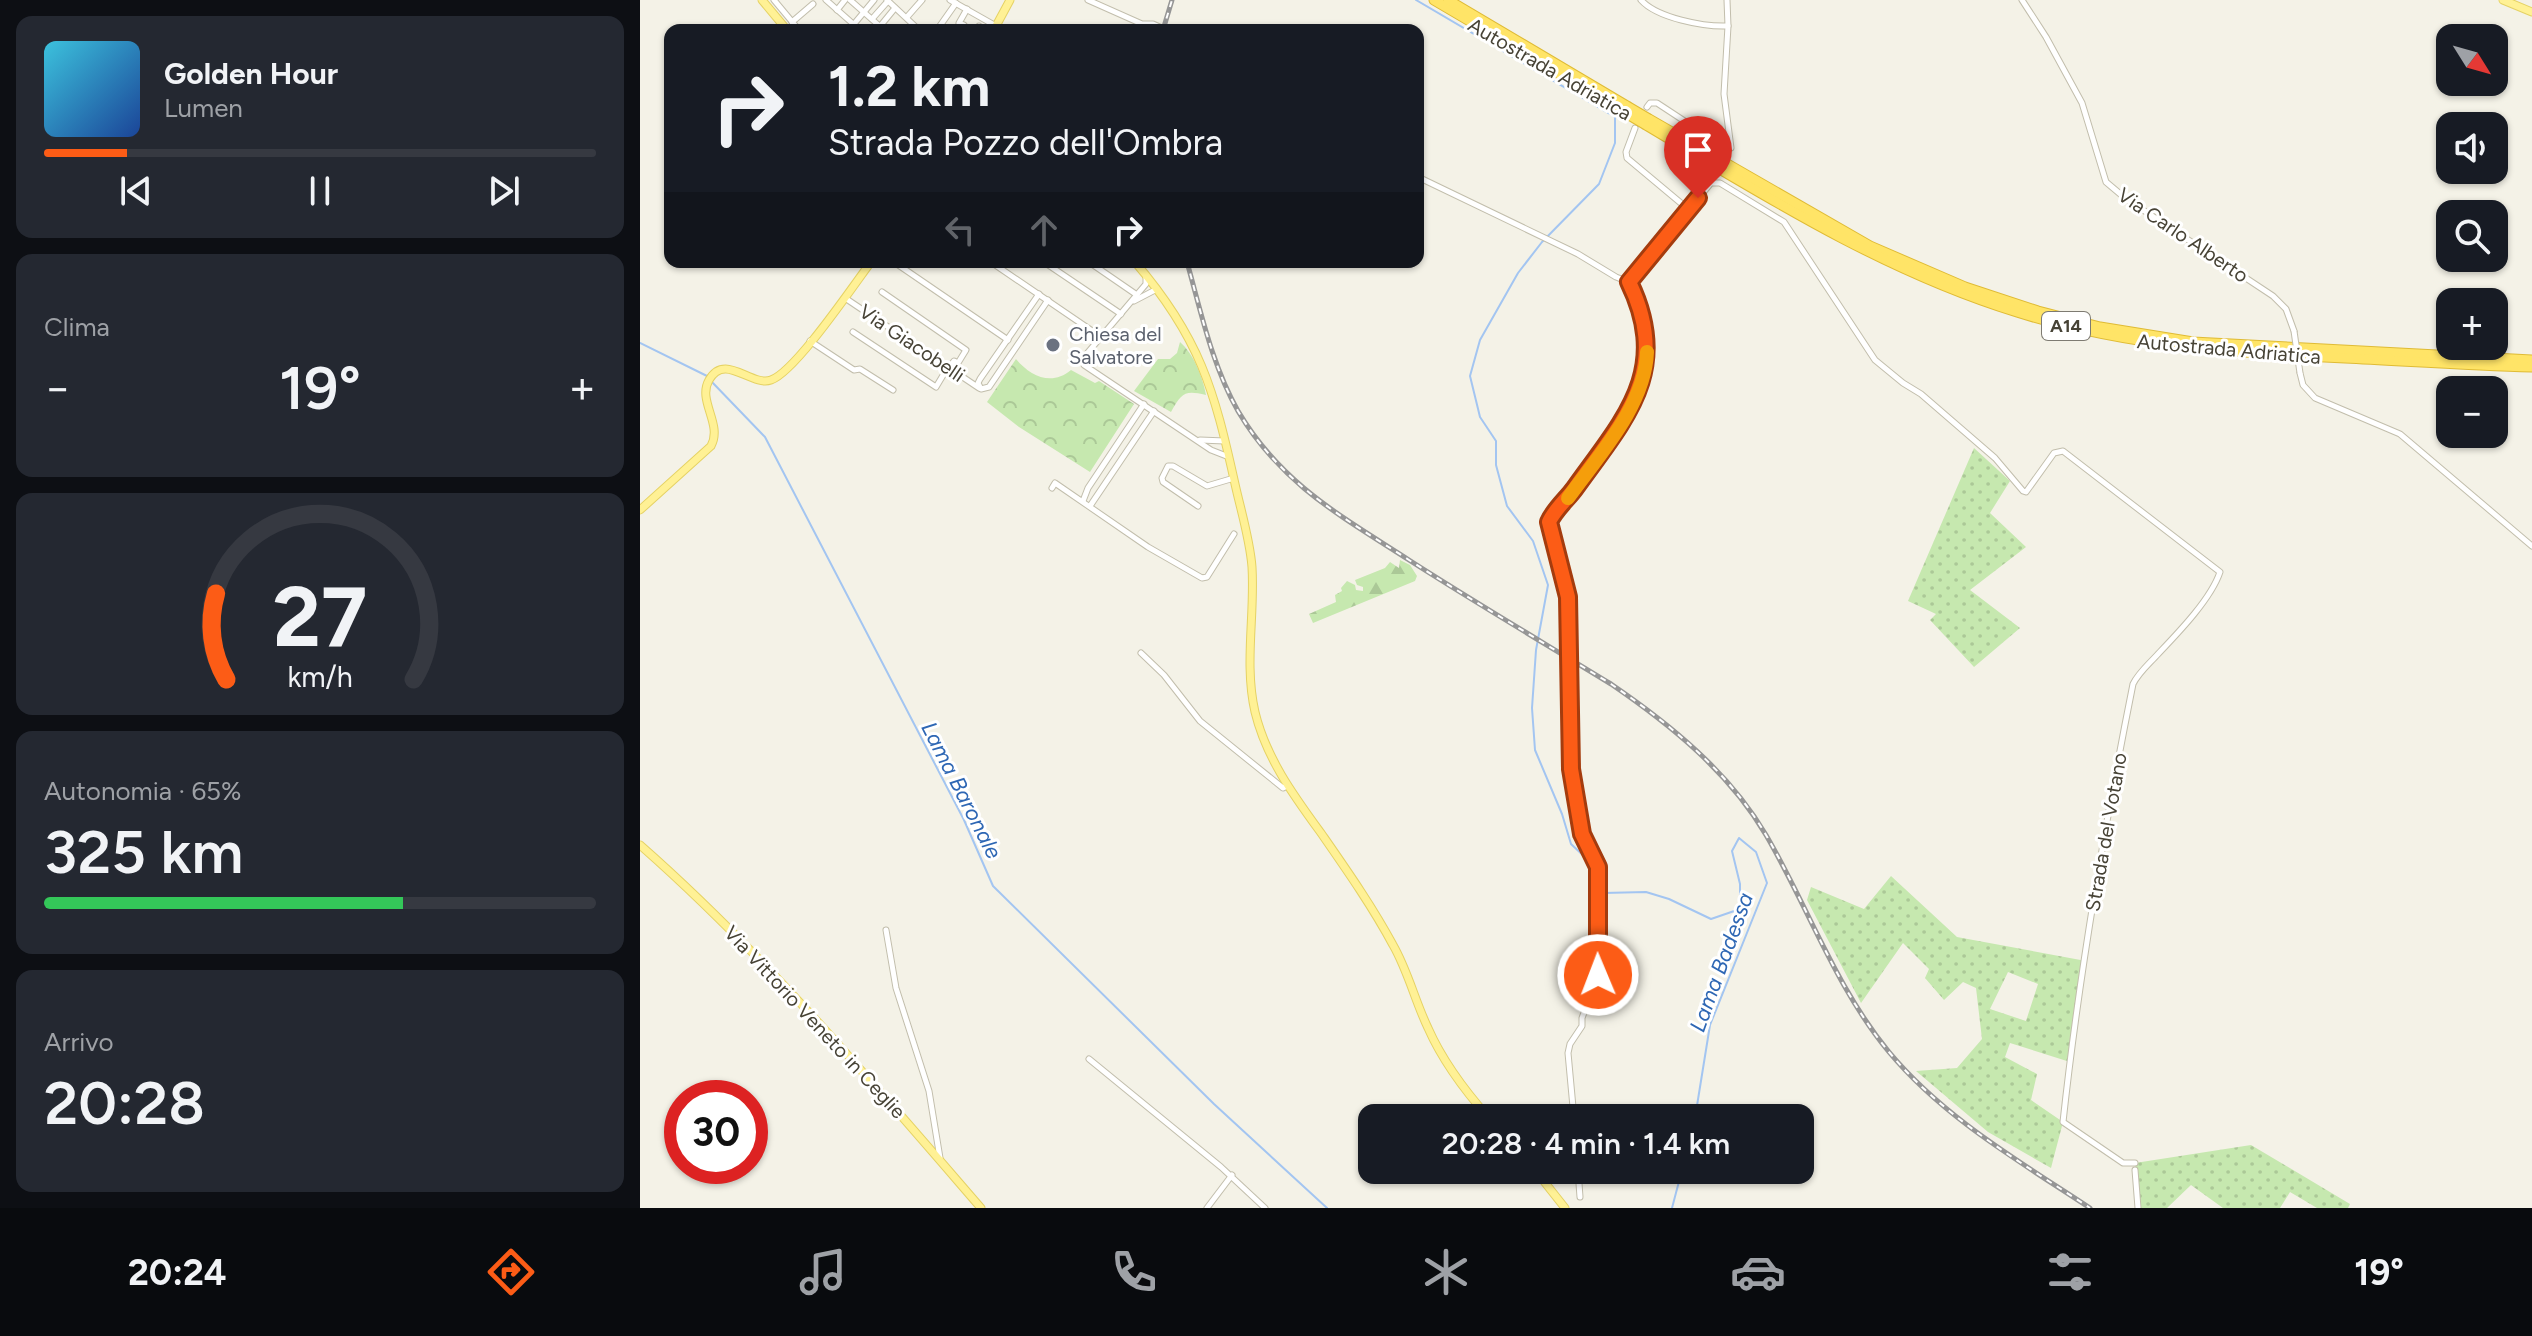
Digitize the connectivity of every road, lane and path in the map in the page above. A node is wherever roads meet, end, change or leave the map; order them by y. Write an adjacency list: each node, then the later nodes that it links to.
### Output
1 (847, 0): 20 (street); 21 (street)
2 (874, 0): 21 (street)
3 (887, 0): 18 (street); 24 (street)
4 (900, 0): 18 (street)
5 (922, 0): 23 (street)
6 (1010, 0): 34 (main road)
7 (1088, 0): 35 (street)
8 (1434, 0): 38 (highway, Autostrada Adriatica / A14)
9 (1448, 0): 38 (highway, Autostrada Adriatica / A14)
10 (1641, 0): 36 (street)
11 (1727, 0): 36 (street)
12 (2022, 0): 84 (street, Via Carlo Alberto, bridge)
13 (2503, 0): 22 (main road)
14 (769, 1): 25 (street); 26 (main road)
15 (829, 1): 20 (street)
16 (956, 2): 19 (street); 31 (street)
17 (813, 4): 25 (street)
18 (895, 7): 23 (street); 29 (street)
19 (967, 9): 32 (street); 33 (street)
20 (837, 10): 27 (street)
21 (864, 12): 24 (street); 27 (street)
22 (2532, 12)
23 (907, 17): 30 (street)
24 (872, 19): 28 (street)
25 (792, 22)
26 (783, 24)
27 (854, 24)
28 (876, 24)
29 (883, 24)
30 (913, 24)
31 (941, 24)
32 (962, 24)
33 (993, 24)
34 (1001, 24)
35 (1137, 24)
36 (1728, 26): 37 (street)
37 (1647, 107)
38 (1625, 109): 39 (highway, Autostrada Adriatica / A14, bridge)
39 (1648, 122): 64 (highway, Autostrada Adriatica / A14); 65 (highway, Autostrada Adriatica / A14)
40 (1635, 128): 42 (street)
41 (1424, 180): 50 (street)
42 (1688, 209): 50 (street); 101 (street, Strada del Votano)
43 (866, 268): 56 (main road)
44 (903, 268): 62 (street)
45 (1000, 268): 54 (street)
46 (1053, 268): 59 (street)
47 (1098, 268): 55 (street)
48 (1140, 268): 49 (main road)
49 (1146, 275): 51 (street); 52 (main road)
50 (1629, 282): 91 (street)
51 (1144, 286): 52 (street); 55 (street)
52 (1154, 291): 58 (street); 71 (main road)
53 (882, 292): 66 (street)
54 (1039, 294): 57 (street); 62 (street)
55 (1137, 295): 58 (street)
56 (844, 297): 63 (main road); 66 (street, Via Giacobelli)
57 (1048, 300): 61 (street); 67 (street)
58 (1131, 304): 59 (street)
59 (1121, 314): 61 (street)
60 (853, 332): 66 (street)
61 (1101, 337): 69 (street)
62 (1008, 340): 67 (street)
63 (810, 341): 68 (street); 82 (main road)
64 (2532, 360)
65 (2532, 367)
66 (949, 368): 67 (street, Via Giacobelli)
67 (981, 389)
68 (893, 390)
69 (1144, 404): 70 (street); 79 (street)
70 (1155, 411): 72 (street); 80 (street)
71 (1223, 426): 73 (street); 74 (main road)
72 (1199, 440): 73 (street); 75 (street)
73 (1213, 442): 74 (street)
74 (1226, 442): 75 (street); 76 (main road)
75 (1211, 450): 76 (street)
76 (1230, 458): 77 (main road)
77 (1234, 478): 81 (street); 86 (main road)
78 (1052, 488): 79 (street)
79 (1083, 501): 80 (street)
80 (1090, 506): 83 (street)
81 (1198, 506)
82 (640, 510)
83 (1234, 534)
84 (2532, 546)
85 (1141, 653): 86 (street)
86 (1287, 786): 90 (main road)
87 (640, 845): 92 (main road, Via Vittorio Veneto in Ceglie)
88 (886, 930): 92 (street)
89 (1089, 1059): 93 (street)
90 (1476, 1104)
91 (1573, 1104)
92 (940, 1161): 97 (main road, Via Vittorio Veneto in Ceglie)
93 (1232, 1175): 98 (street); 99 (street)
94 (1546, 1184): 100 (main road)
95 (1579, 1184): 96 (street)
96 (1580, 1197)
97 (981, 1208)
98 (1207, 1208)
99 (1265, 1208)
100 (1565, 1208)
101 (2138, 1208)

